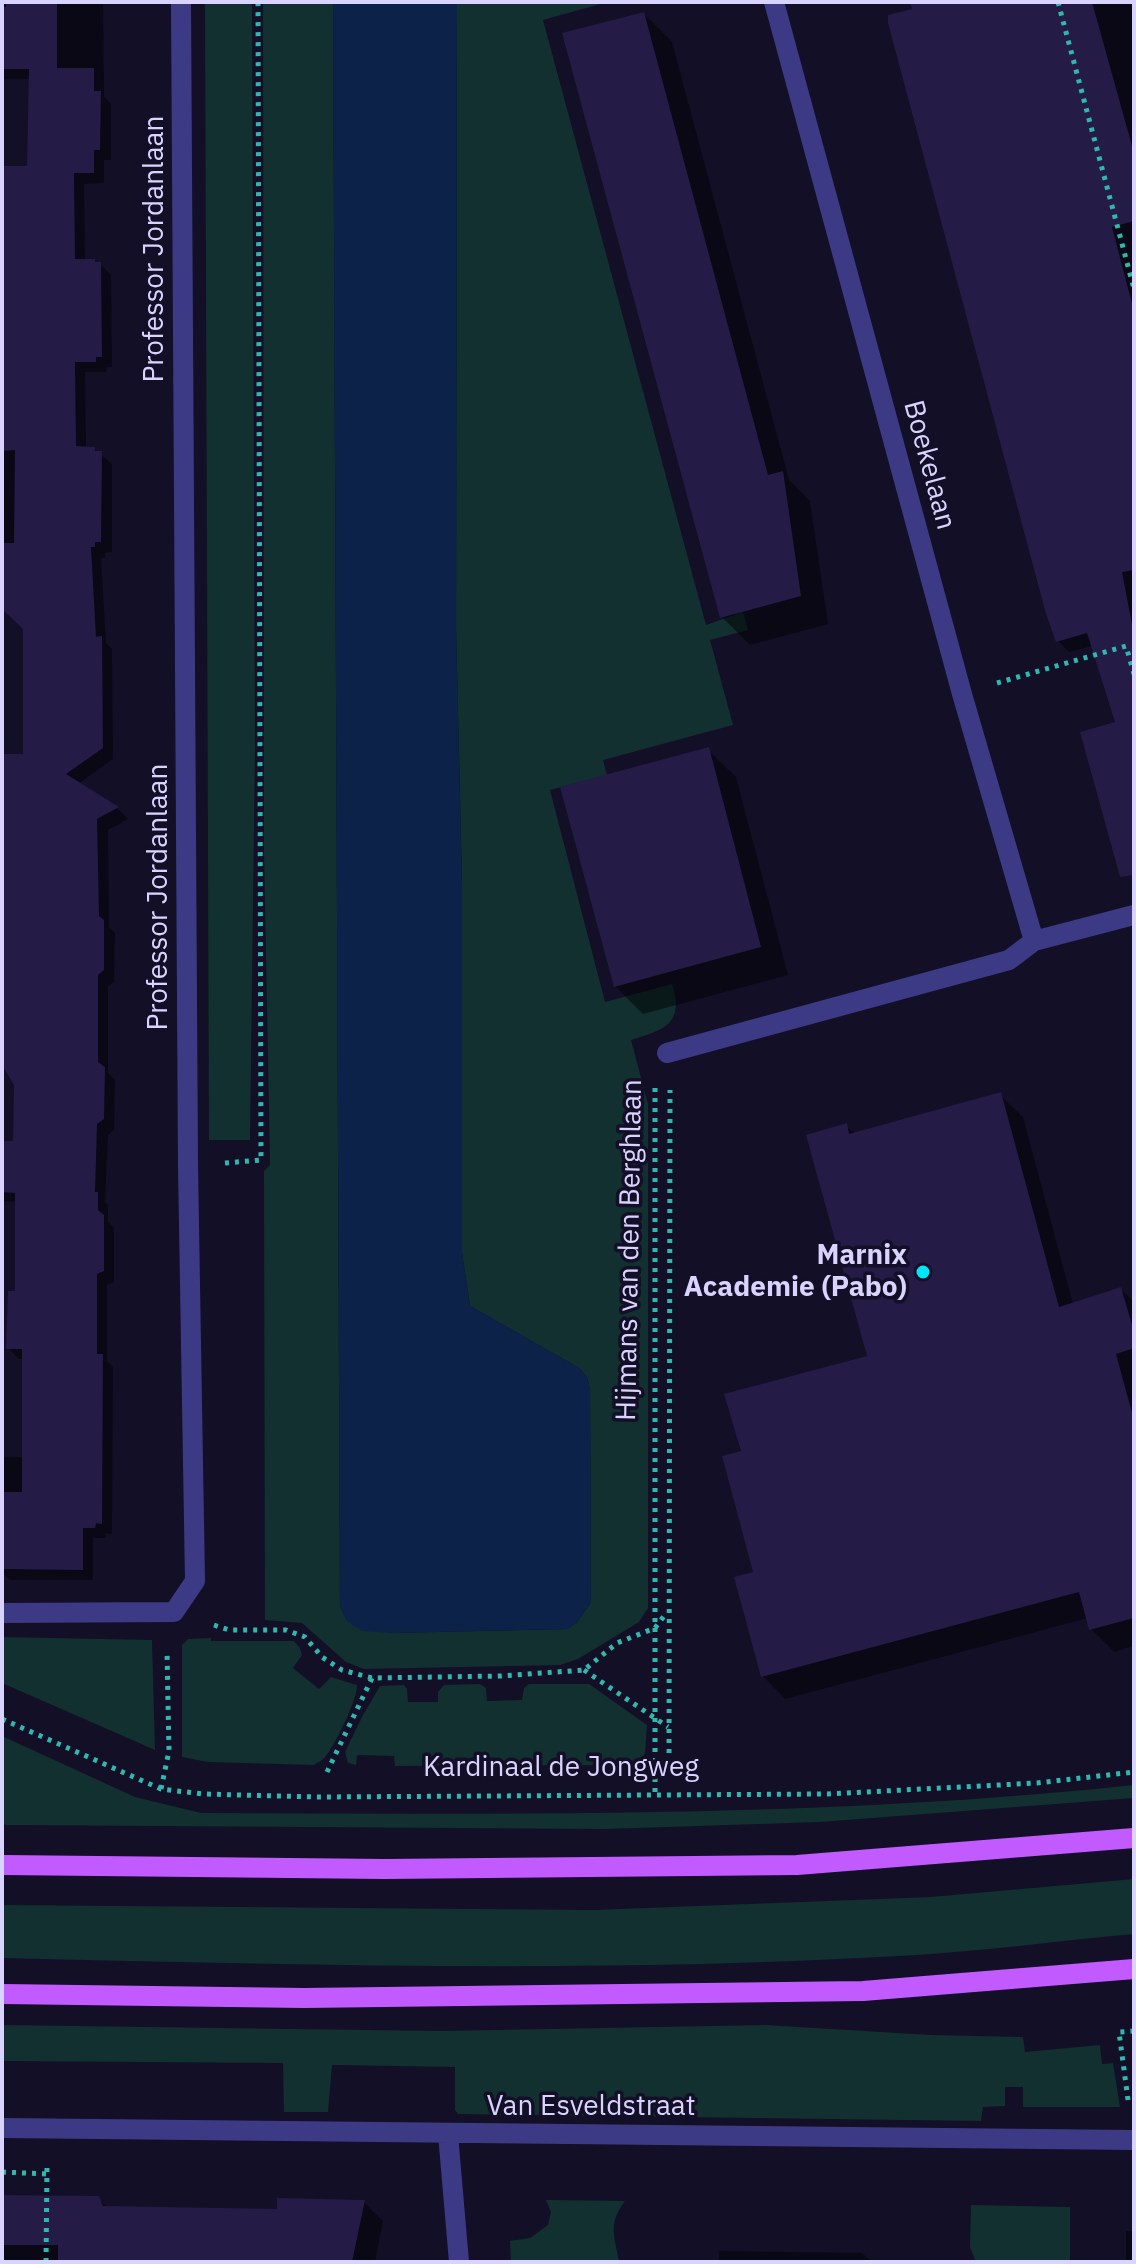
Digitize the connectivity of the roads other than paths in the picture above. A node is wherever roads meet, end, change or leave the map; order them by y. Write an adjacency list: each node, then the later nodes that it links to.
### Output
1 (181, 2): 6 (street, Professor Jordanlaan)
2 (774, 2): 4 (street, Boekelaan)
3 (1134, 915): 4 (street, Hijmans van den Berghlaan)
4 (1034, 941): 5 (street, Hijmans van den Berghlaan)
5 (667, 1053)
6 (2, 1613)
7 (1134, 1838): 8 (main road)
8 (2, 1865)
9 (1134, 1969): 10 (main road)
10 (2, 1994)
11 (2, 2128): 12 (street, Van Esveldstraat)
12 (448, 2134): 13 (street, Van Esveldstraat); 14 (street)
13 (1134, 2140)
14 (459, 2262)

